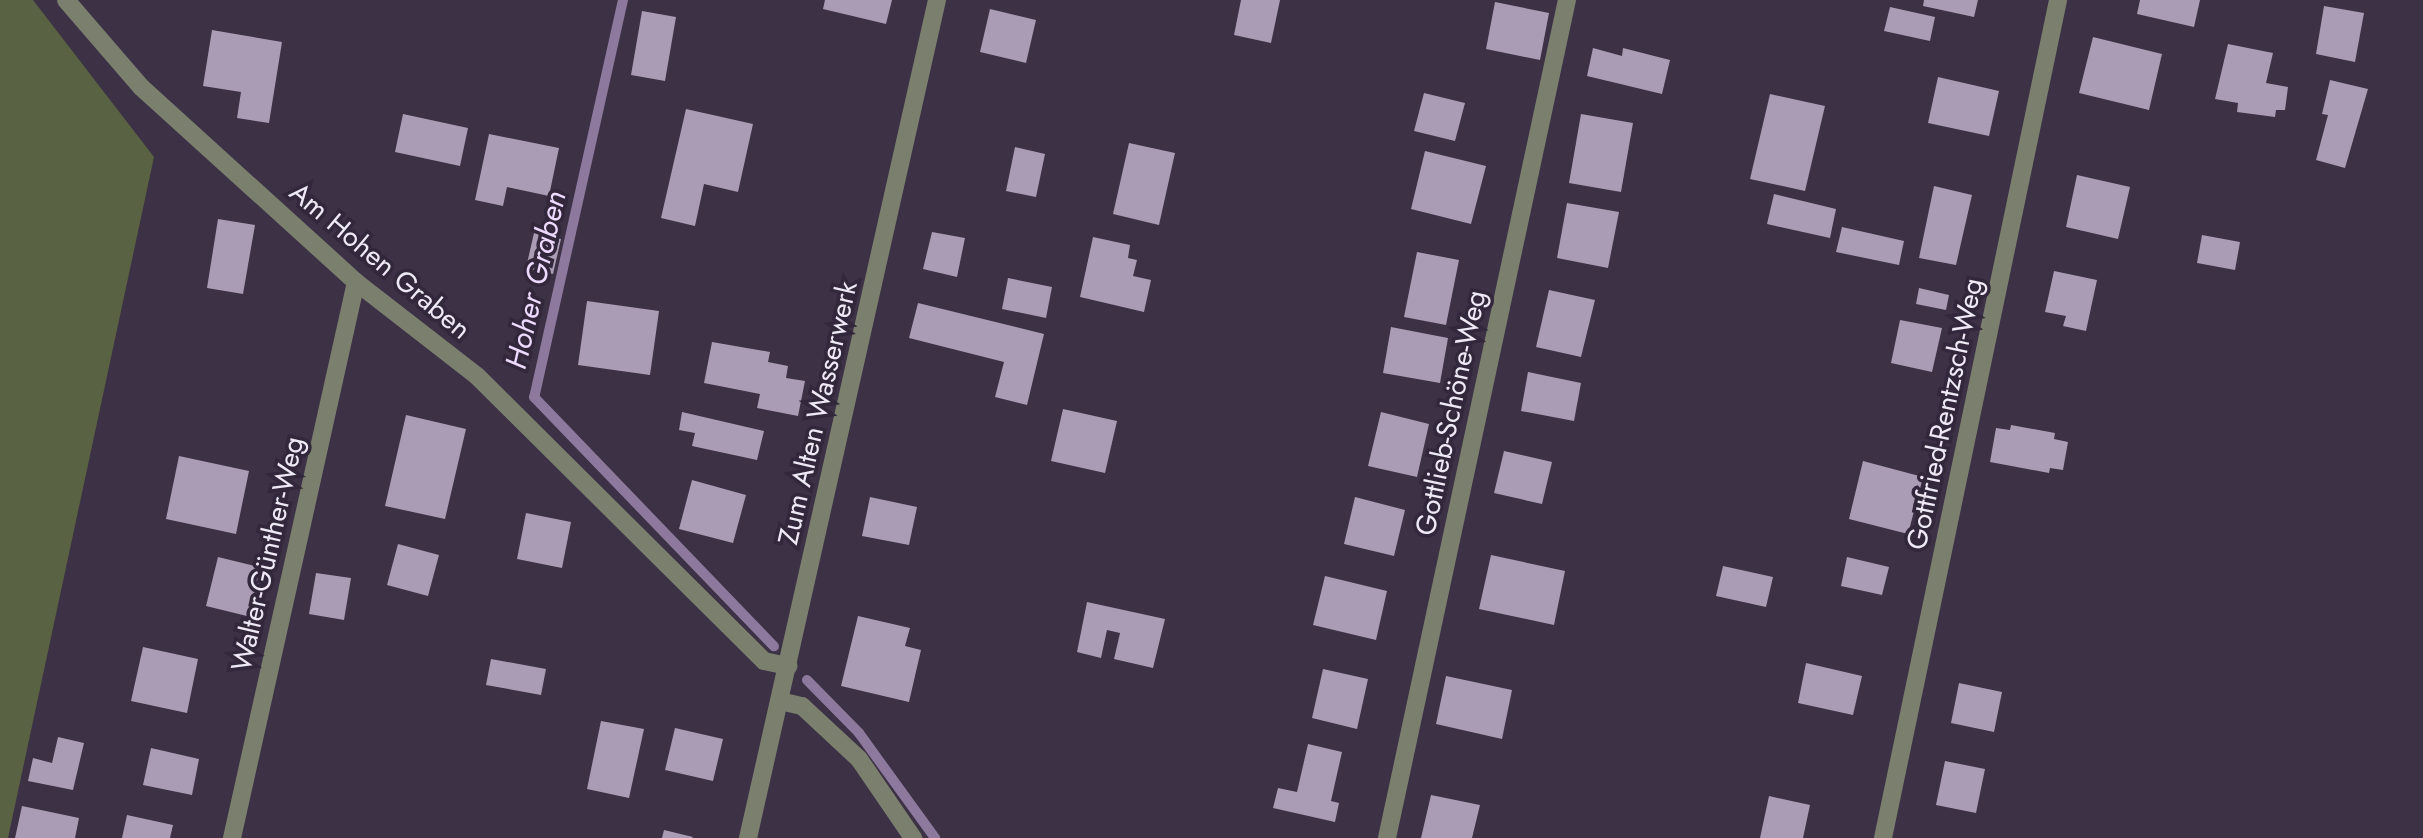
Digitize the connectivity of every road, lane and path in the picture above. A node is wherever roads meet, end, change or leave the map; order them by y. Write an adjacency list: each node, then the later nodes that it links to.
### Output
1 (66, 0): 5 (street, Am Hohen Graben)
2 (937, 0): 6 (street, Zum Alten Wasserwerk)
3 (1567, 0): 11 (street, Gottlieb-Schöne-Weg)
4 (2059, 0): 12 (street, Gottfried-Rentzsch-Weg)
5 (356, 282): 6 (street, Am Hohen Graben); 8 (street, Walter-Günther-Weg)
6 (788, 666): 7 (street, Zum Alten Wasserwerk)
7 (780, 701): 9 (street, Zum Alten Wasserwerk); 10 (street)
8 (232, 838)
9 (748, 838)
10 (913, 838)
11 (1387, 838)
12 (1883, 838)

